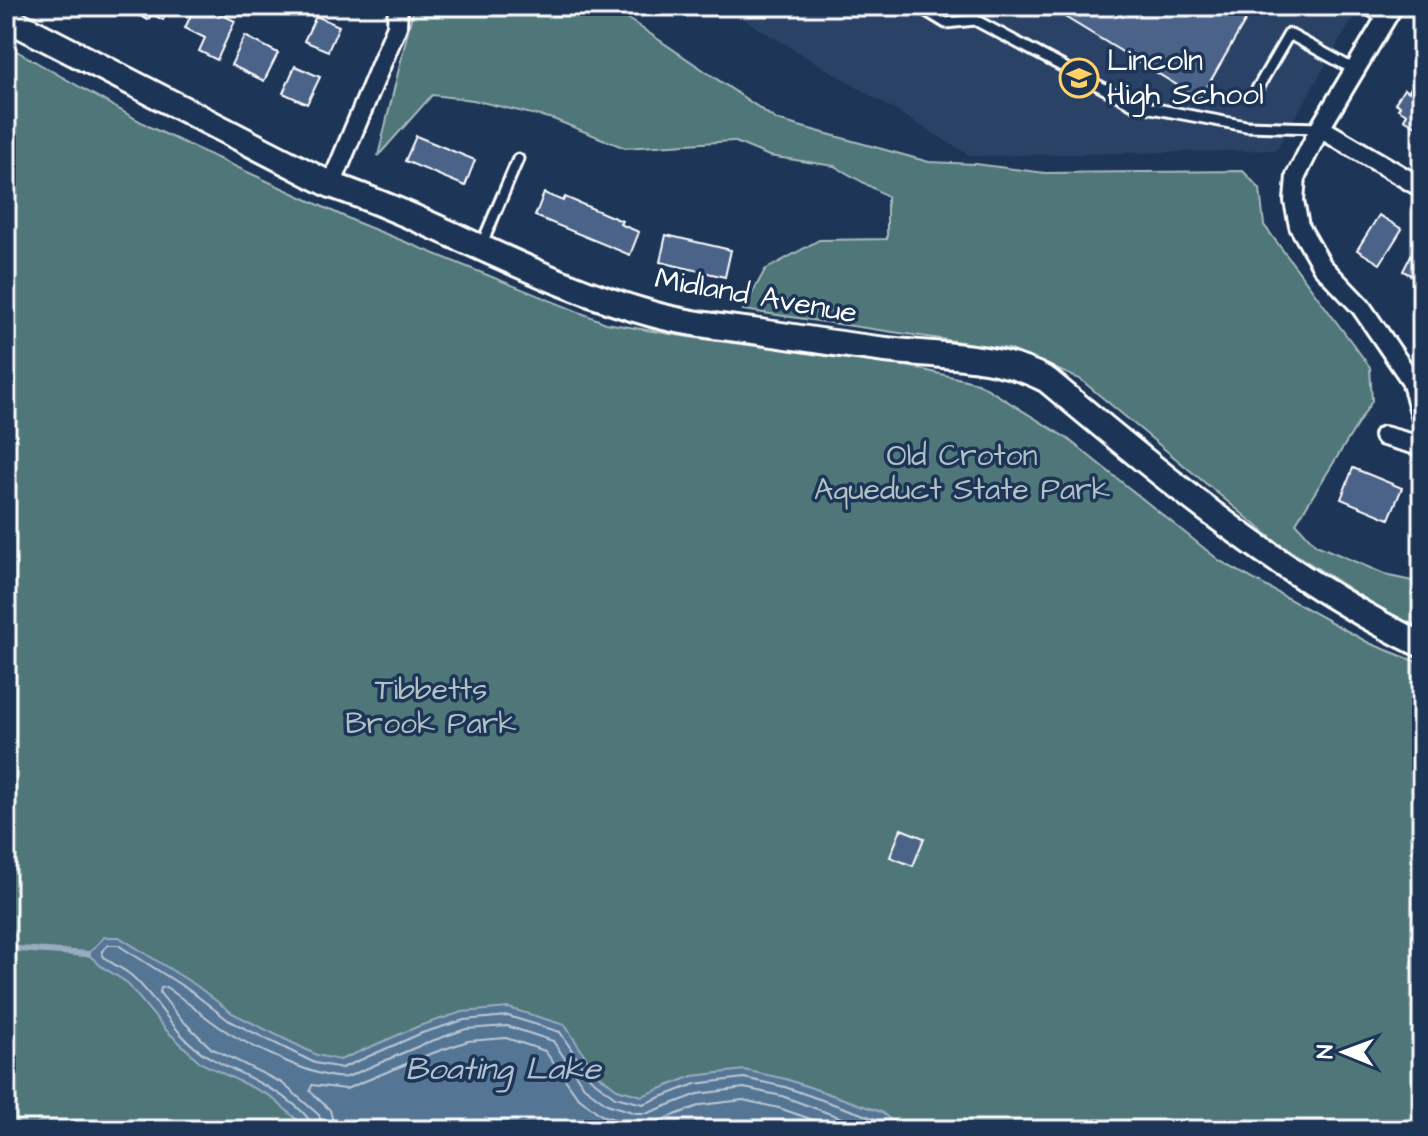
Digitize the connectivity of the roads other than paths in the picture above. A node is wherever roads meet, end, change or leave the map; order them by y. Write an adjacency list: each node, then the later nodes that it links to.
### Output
1 (398, 6): 10 (street)
2 (918, 6): 8 (lane)
3 (1362, 6): 4 (lane)
4 (1389, 13): 6 (street)
5 (6, 18): 10 (street, Midland Avenue)
6 (1355, 70): 7 (lane); 8 (street)
7 (1257, 89)
8 (1320, 128): 11 (street); 13 (street)
9 (518, 159): 12 (lane)
10 (331, 185): 12 (street, Midland Avenue)
11 (1422, 188)
12 (481, 246): 16 (street, Midland Avenue)
13 (1422, 420): 15 (street)
14 (1384, 436): 15 (street)
15 (1419, 447)
16 (1422, 645)

